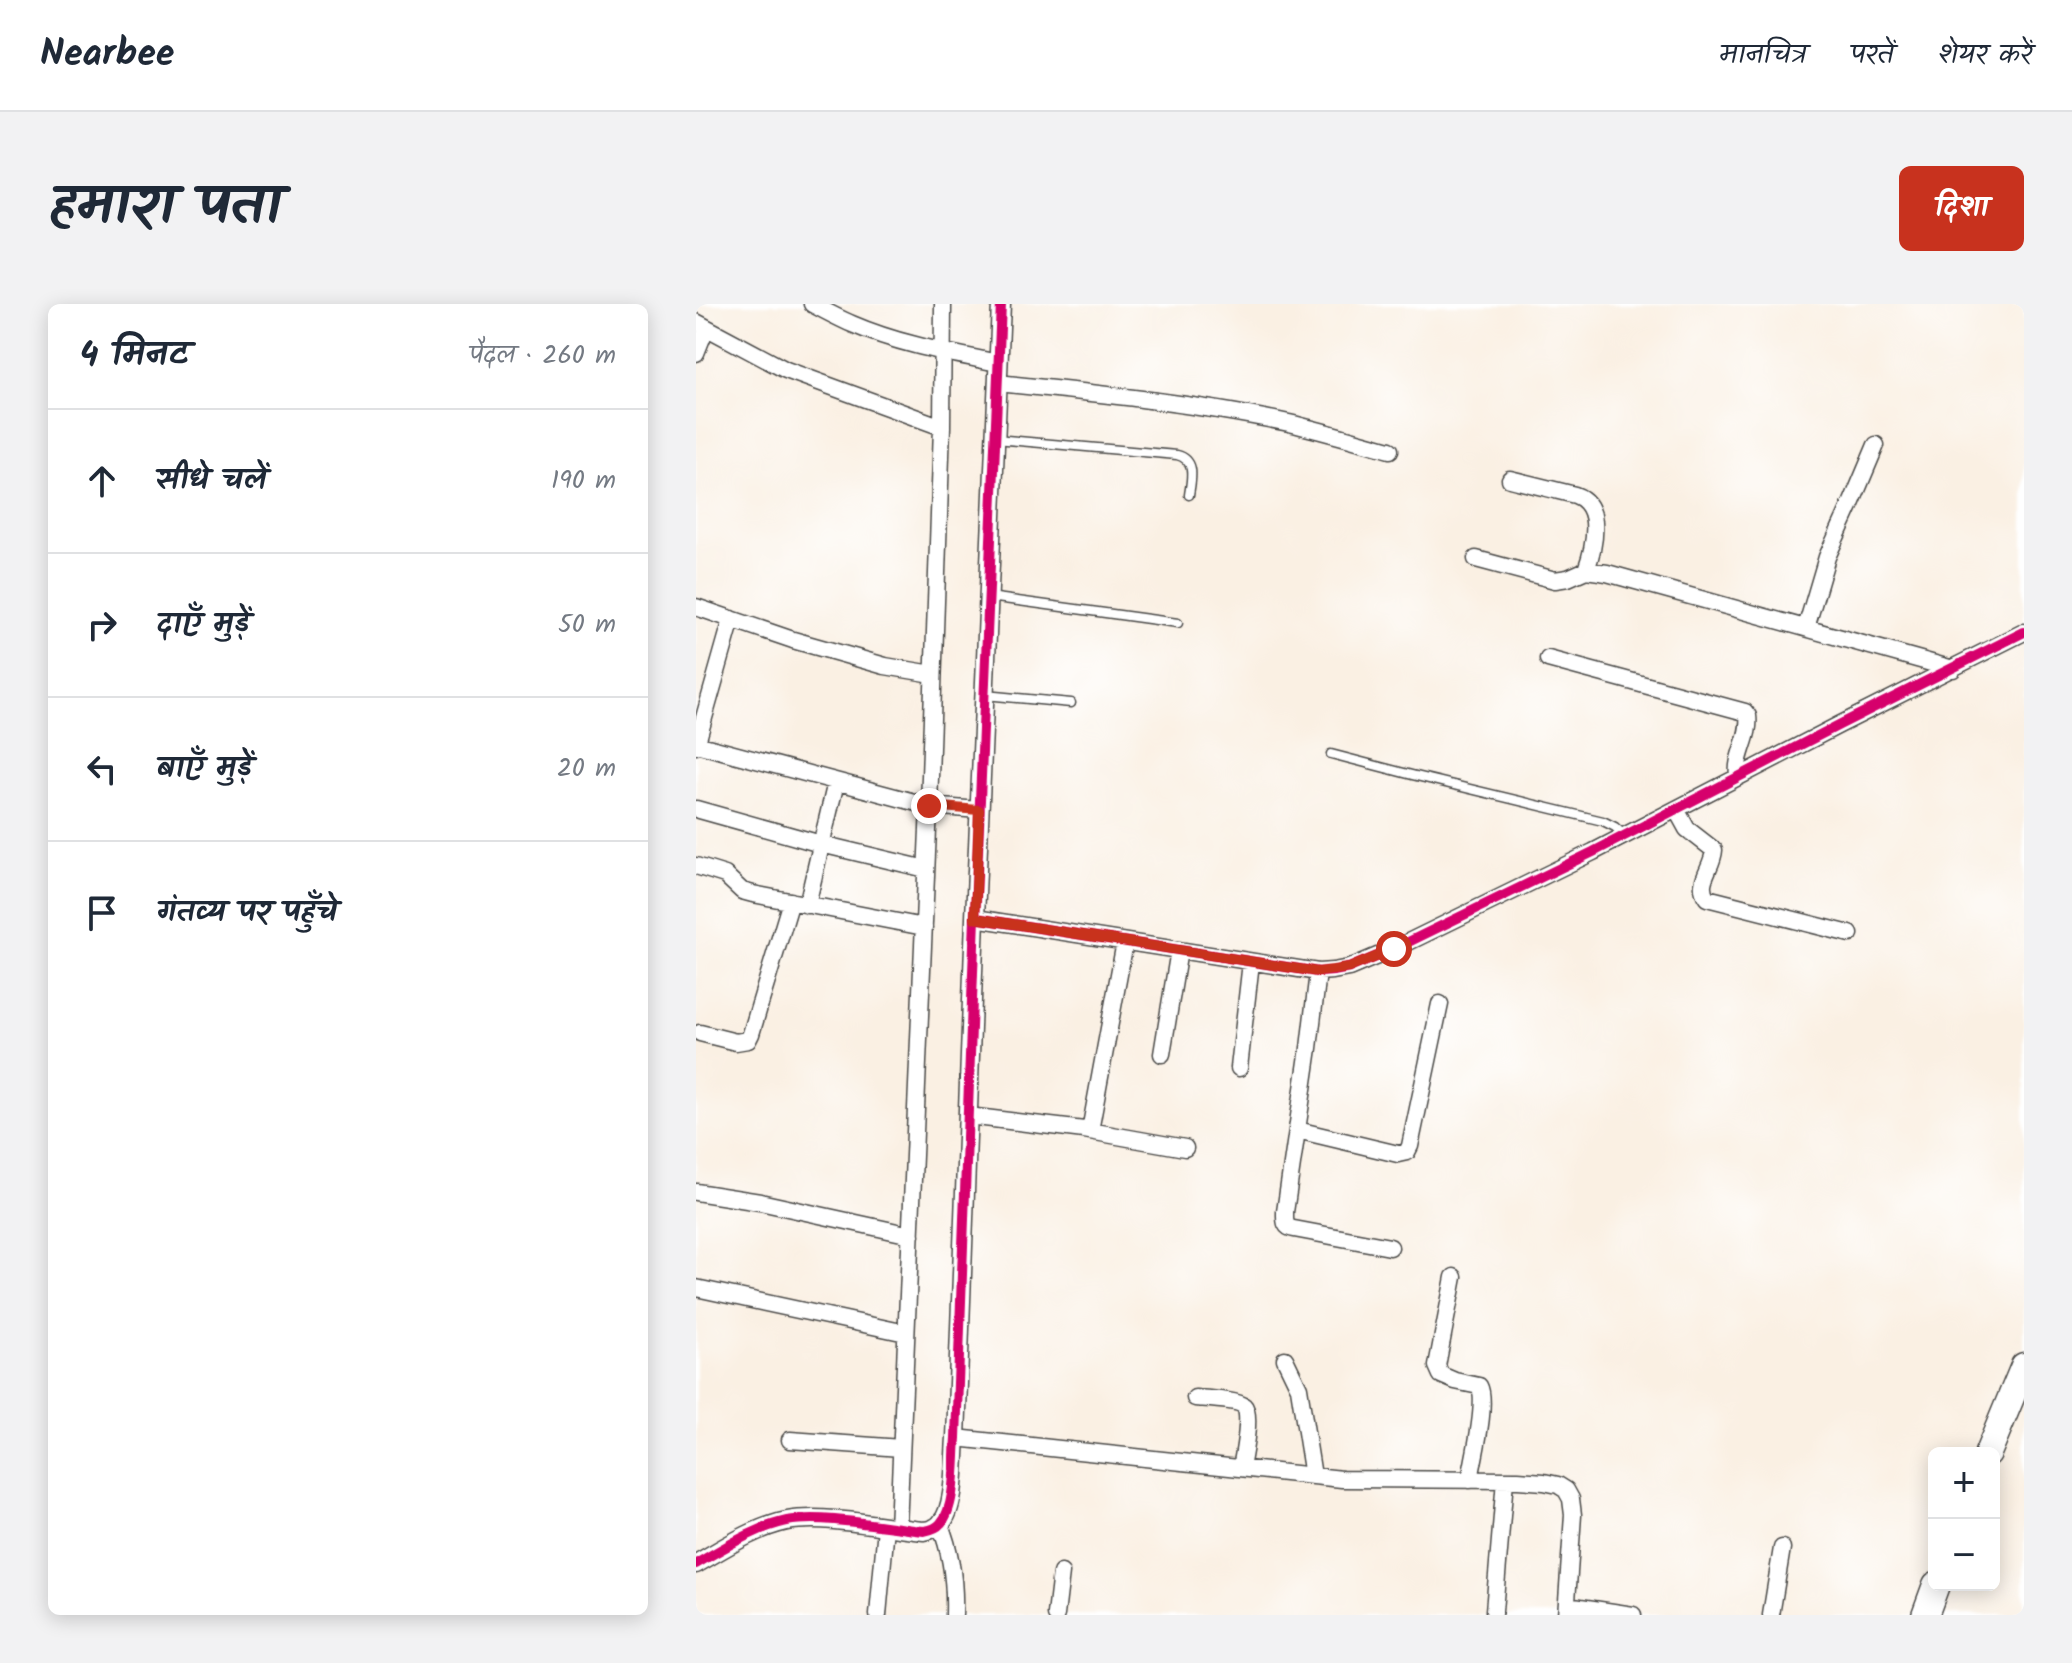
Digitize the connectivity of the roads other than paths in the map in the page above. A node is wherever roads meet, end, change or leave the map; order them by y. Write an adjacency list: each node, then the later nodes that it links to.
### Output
1 (812, 304): 6 (street)
2 (943, 304): 6 (street)
3 (1001, 304): 7 (street)
4 (701, 325): 5 (street); 9 (street)
5 (696, 353)
6 (950, 354): 7 (street); 9 (street)
7 (990, 362): 8 (street)
8 (997, 383): 10 (street); 12 (street)
9 (942, 427): 25 (street)
10 (995, 439): 14 (lane); 17 (street)
11 (1876, 445): 21 (street)
12 (1390, 450)
13 (1510, 479): 16 (street)
14 (1189, 495)
15 (1476, 559): 16 (street)
16 (1586, 570): 21 (street)
17 (988, 597): 20 (lane); 26 (street)
18 (696, 607): 19 (street)
19 (732, 619): 25 (street); 28 (street)
20 (1178, 623)
21 (1806, 628): 24 (street)
22 (2024, 632): 24 (street)
23 (1548, 659): 30 (street)
24 (1953, 669): 30 (street)
25 (933, 674): 32 (street)
26 (984, 695): 27 (lane); 35 (street)
27 (1071, 703)
28 (696, 744): 31 (street)
29 (1331, 754): 36 (lane)
30 (1738, 776): 34 (street)
31 (836, 782): 32 (street); 37 (street)
32 (935, 806): 35 (street); 39 (street)
33 (696, 809): 37 (street)
34 (1676, 809): 36 (street); 43 (street)
35 (973, 810): 41 (street)
36 (1624, 836): 47 (street)
37 (821, 844): 39 (street); 40 (street)
38 (696, 866): 40 (street)
39 (926, 869): 42 (street)
40 (799, 903): 42 (street); 49 (street)
41 (975, 918): 44 (street); 52 (street)
42 (924, 927): 57 (street)
43 (1850, 934)
44 (1125, 942): 45 (street); 54 (street)
45 (1179, 950): 46 (street); 50 (street)
46 (1251, 962): 47 (street); 51 (street)
47 (1318, 972): 53 (street)
48 (1440, 1004): 53 (street)
49 (700, 1033)
50 (1162, 1054)
51 (1239, 1068)
52 (968, 1116): 54 (street); 65 (street)
53 (1297, 1130): 58 (street)
54 (1090, 1131): 55 (street)
55 (1185, 1148)
56 (696, 1192): 57 (street)
57 (911, 1235): 61 (street)
58 (1390, 1247)
59 (1454, 1277): 71 (street)
60 (696, 1288): 61 (street)
61 (906, 1333): 68 (street)
62 (1285, 1359): 70 (street)
63 (2024, 1366): 67 (highway)
64 (1195, 1398): 69 (street)
65 (956, 1438): 69 (street); 73 (street)
66 (790, 1440): 68 (street)
67 (1990, 1447)
68 (901, 1448): 74 (street)
69 (1241, 1468): 70 (street)
70 (1313, 1476): 71 (street)
71 (1470, 1480): 72 (street)
72 (1505, 1480): 79 (street); 80 (street)
73 (940, 1525): 74 (street); 82 (street)
74 (892, 1528): 76 (street); 81 (street)
75 (1782, 1548): 85 (street)
76 (696, 1564)
77 (1061, 1573): 83 (street)
78 (1934, 1591): 86 (highway)
79 (1566, 1610): 84 (street)
80 (1494, 1611)
81 (878, 1615)
82 (954, 1615)
83 (1056, 1615)
84 (1633, 1615)
85 (1771, 1615)
86 (1925, 1615)

